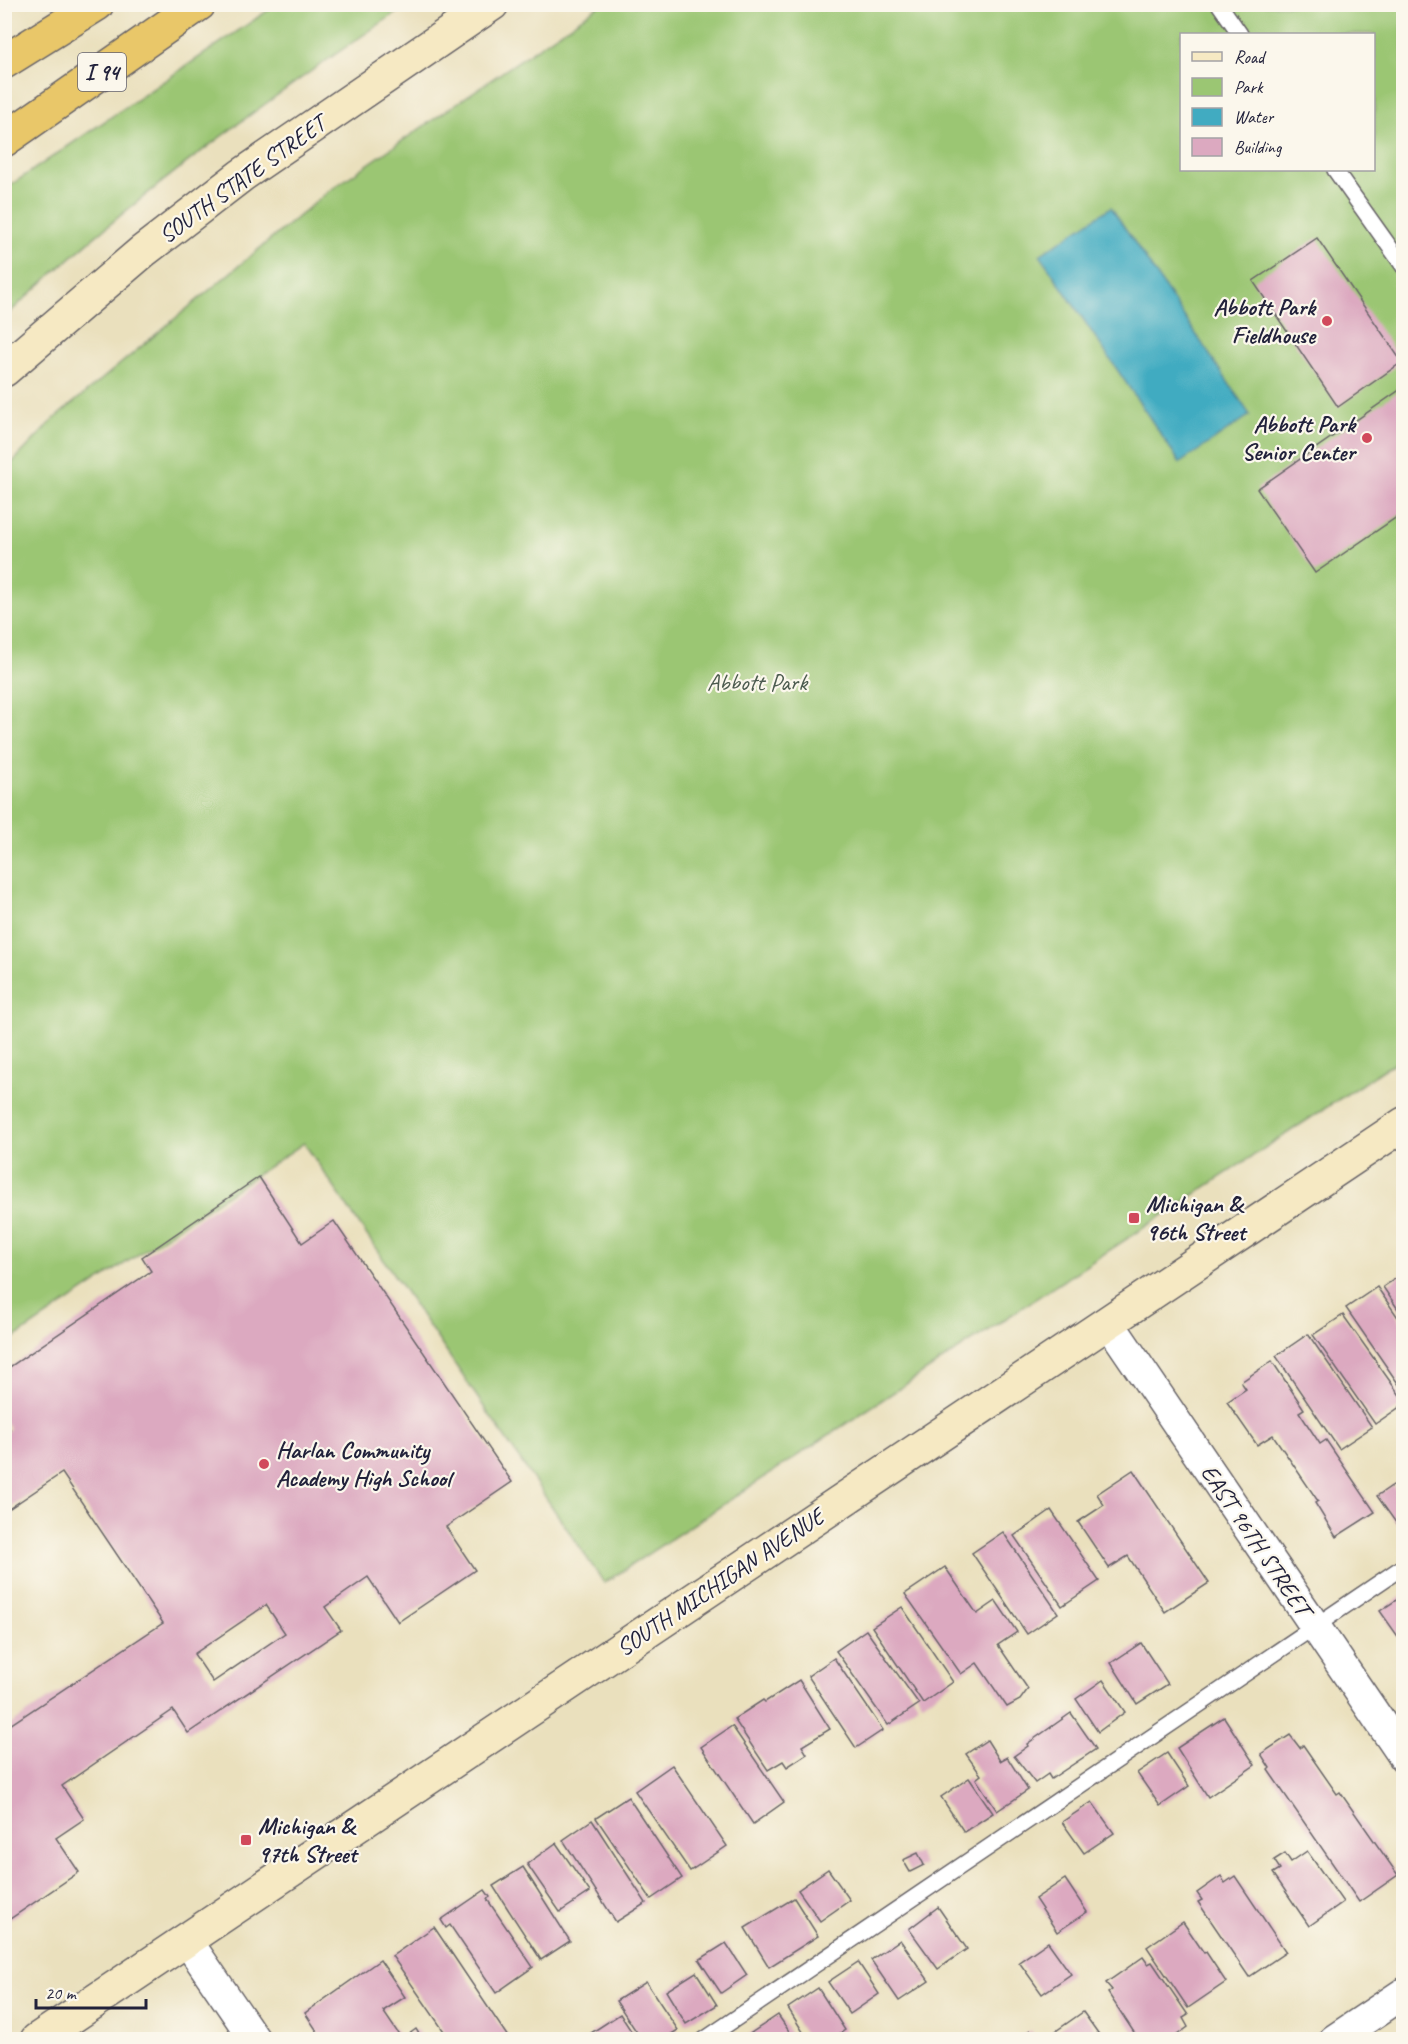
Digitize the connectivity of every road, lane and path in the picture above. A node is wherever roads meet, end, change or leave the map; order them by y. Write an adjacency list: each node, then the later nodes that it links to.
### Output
1 (97, 4): 6 (highway)
2 (199, 4): 7 (highway, I 94)
3 (492, 4): 10 (main road, SOUTH STATE STREET)
4 (1219, 4): 5 (lane)
5 (1239, 33)
6 (4, 62)
7 (4, 140)
8 (1336, 171): 9 (lane)
9 (1404, 267)
10 (4, 370)
11 (1404, 1124): 12 (main road, SOUTH MICHIGAN AVENUE)
12 (1109, 1323): 14 (street, EAST 96TH STREET); 16 (main road, SOUTH MICHIGAN AVENUE)
13 (1404, 1566): 14 (lane)
14 (1314, 1626): 15 (street, EAST 96TH STREET); 20 (lane)
15 (1404, 1758)
16 (186, 1939): 18 (main road, SOUTH MICHIGAN AVENUE); 19 (street)
17 (1404, 1993): 21 (street)
18 (37, 2040)
19 (255, 2040)
20 (704, 2040)
21 (1334, 2040)

